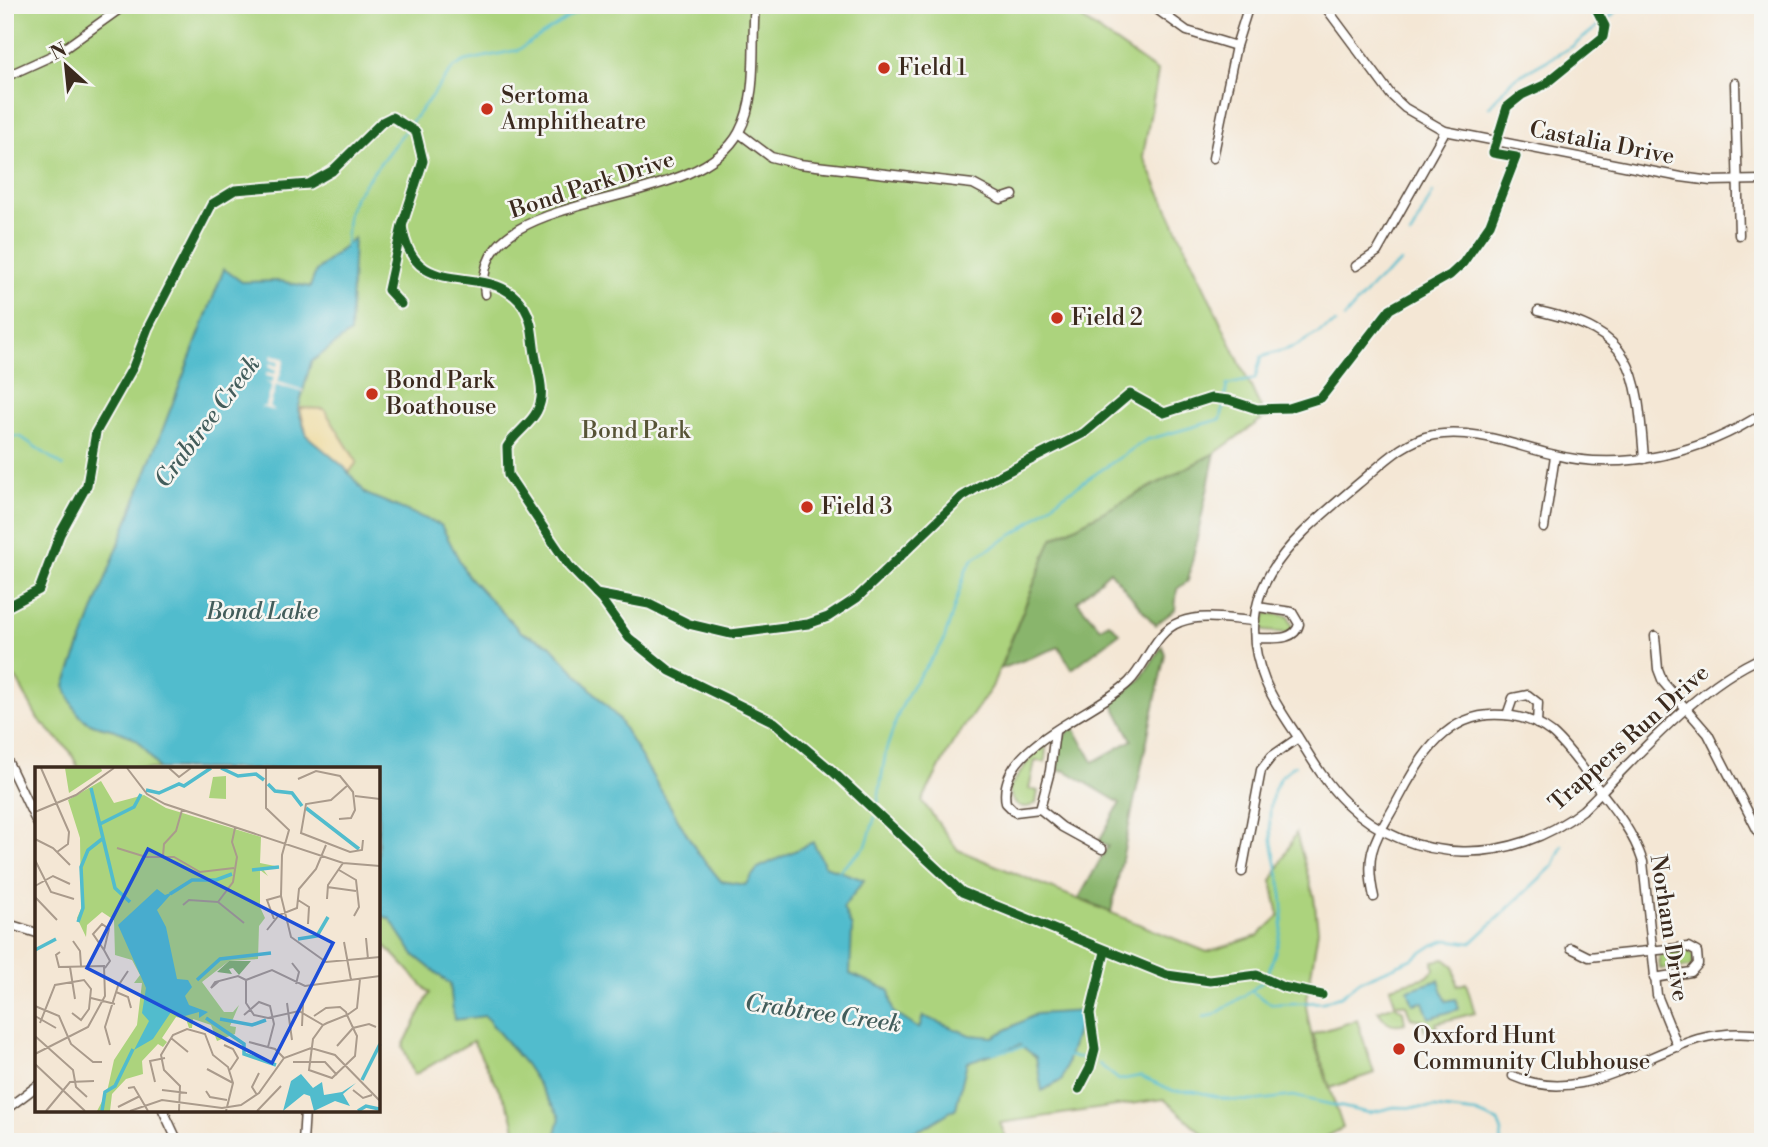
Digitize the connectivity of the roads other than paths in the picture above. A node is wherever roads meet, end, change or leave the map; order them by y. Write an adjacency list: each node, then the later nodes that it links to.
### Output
1 (125, 5): 7 (street)
2 (755, 5): 10 (street, Bond Park Drive)
3 (1152, 5): 6 (street)
4 (1249, 5): 6 (street)
5 (1324, 5): 9 (street, Castalia Drive)
6 (1236, 46): 11 (street)
7 (5, 77)
8 (1735, 83): 13 (street)
9 (1445, 131): 13 (street, Castalia Drive); 16 (street)
10 (739, 132): 14 (street); 17 (street, Bond Park Drive)
11 (1213, 158)
12 (1763, 180): 13 (street, Castalia Drive)
13 (1738, 181): 15 (street)
14 (1013, 195)
15 (1739, 235)
16 (1356, 266)
17 (485, 294)
18 (1538, 311): 21 (street)
19 (1763, 413): 21 (street, Trappers Run Drive)
20 (1555, 456): 21 (street, Trappers Run Drive); 22 (street); 23 (street, Trappers Run Drive)
21 (1644, 458)
22 (1544, 528)
23 (1258, 607): 24 (street, Trappers Run Drive); 26 (street)
24 (1255, 621): 26 (street, Trappers Run Drive); 31 (street)
25 (1655, 636): 28 (street)
26 (1255, 638): 32 (street, Trappers Run Drive)
27 (1763, 657): 28 (street, Trappers Run Drive)
28 (1686, 710): 34 (street, Trappers Run Drive); 38 (street)
29 (1507, 715): 30 (street, Norham Drive); 30 (street); 37 (street, Norham Drive)
30 (1537, 724): 34 (street, Norham Drive)
31 (1055, 732): 35 (street); 35 (street)
32 (1298, 738): 37 (street, Trappers Run Drive); 40 (street)
33 (5, 756): 36 (street)
34 (1601, 792): 37 (street, Trappers Run Drive); 45 (street, Norham Drive)
35 (1040, 809): 39 (street)
36 (35, 819)
37 (1382, 830): 41 (street, Norham Drive)
38 (1763, 841)
39 (1102, 849)
40 (1242, 872)
41 (1374, 897)
42 (5, 923): 43 (street)
43 (35, 932)
44 (1571, 948): 45 (street)
45 (1652, 951): 46 (street, Norham Drive); 46 (street)
46 (1654, 978): 48 (street, Norham Drive)
47 (1763, 1035): 48 (street)
48 (1678, 1047): 49 (street)
49 (1513, 1076)
50 (35, 1088): 51 (street)
51 (5, 1110)
52 (164, 1112): 54 (street)
53 (304, 1112): 55 (street)
54 (178, 1142)
55 (303, 1142)

